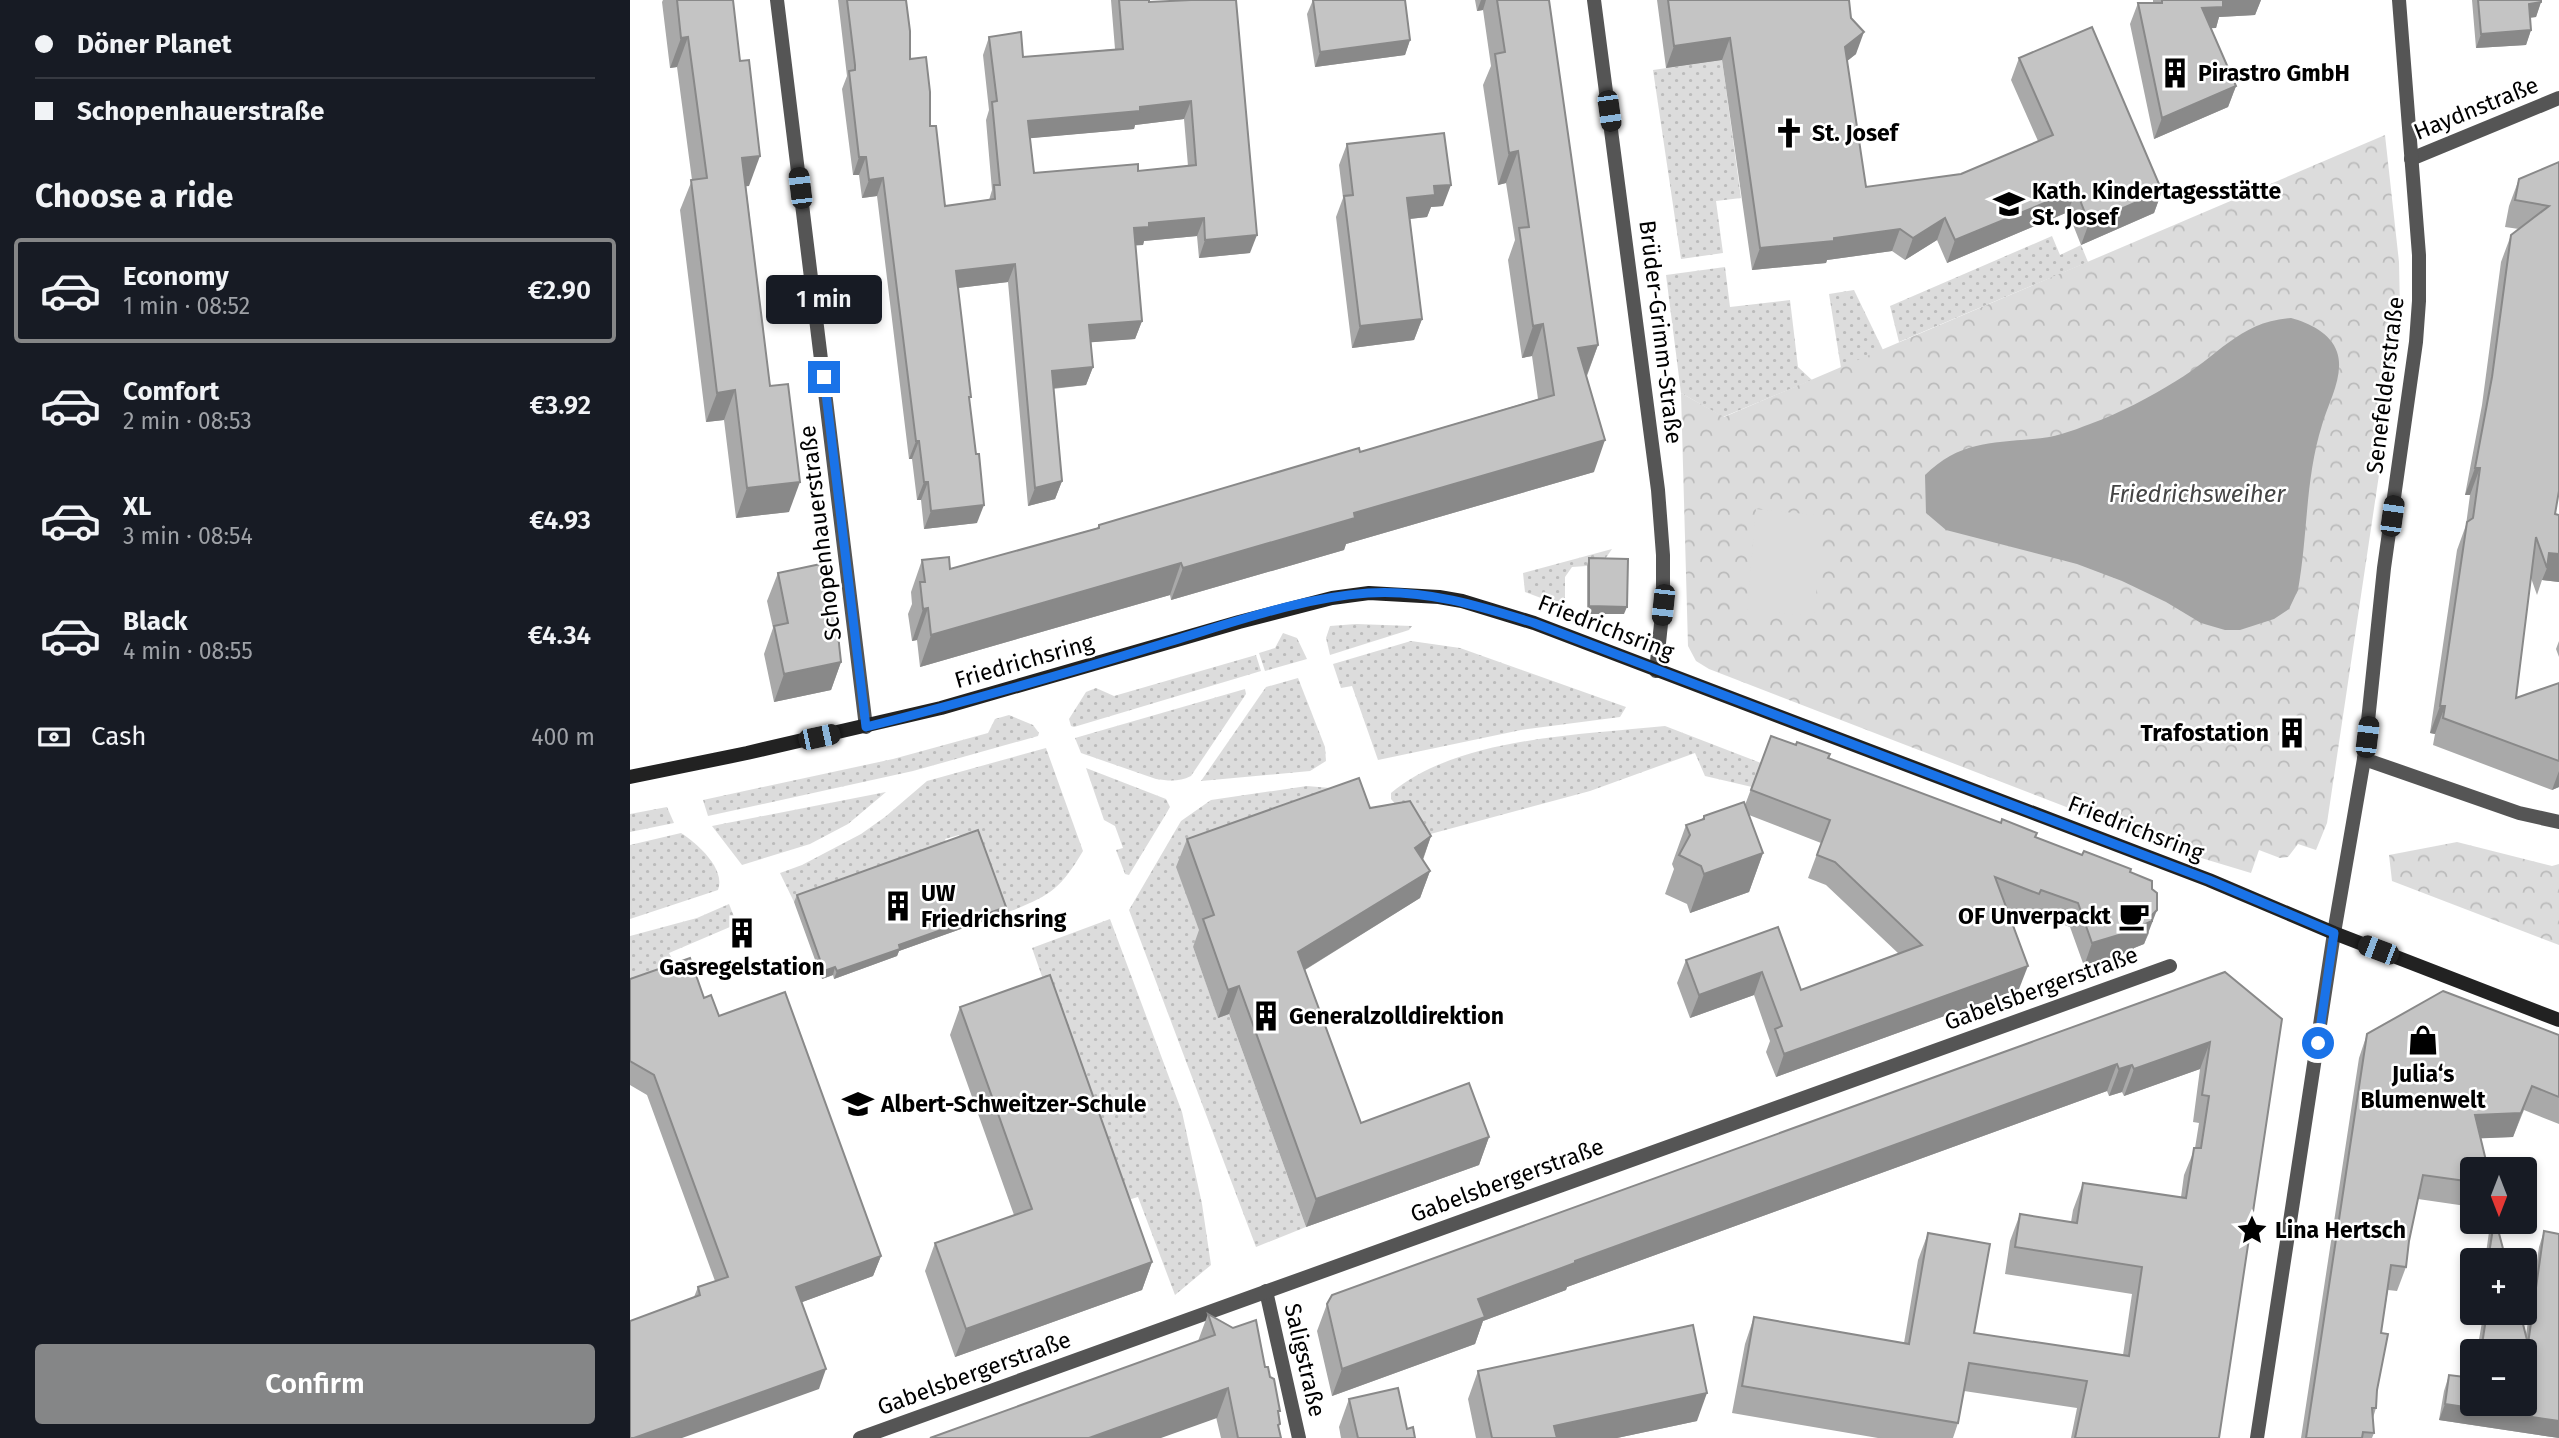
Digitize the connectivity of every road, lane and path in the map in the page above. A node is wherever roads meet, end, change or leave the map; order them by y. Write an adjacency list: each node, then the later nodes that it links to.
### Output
1 (778, 0): 7 (street, Schopenhauerstraße)
2 (1594, 0): 6 (street, Brüder-Grimm-Straße)
3 (2399, 0): 5 (street, Senefelderstraße)
4 (2559, 99): 5 (street, Haydnstraße)
5 (2411, 159): 8 (street, Senefelderstraße)
6 (1656, 671): 7 (street, Friedrichsring); 11 (street, Friedrichsring)
7 (866, 727): 9 (street, Friedrichsring)
8 (2364, 759): 10 (street); 11 (street, Senefelderstraße)
9 (630, 777)
10 (2559, 822)
11 (2334, 933): 13 (street, Friedrichsring); 17 (street, Senefelderstraße)
12 (2170, 966): 14 (street, Gabelsbergerstraße)
13 (2559, 1020)
14 (1266, 1291): 15 (street, Gabelsbergerstraße); 16 (street, Saligstraße)
15 (860, 1438)
16 (1299, 1438)
17 (2257, 1438)

